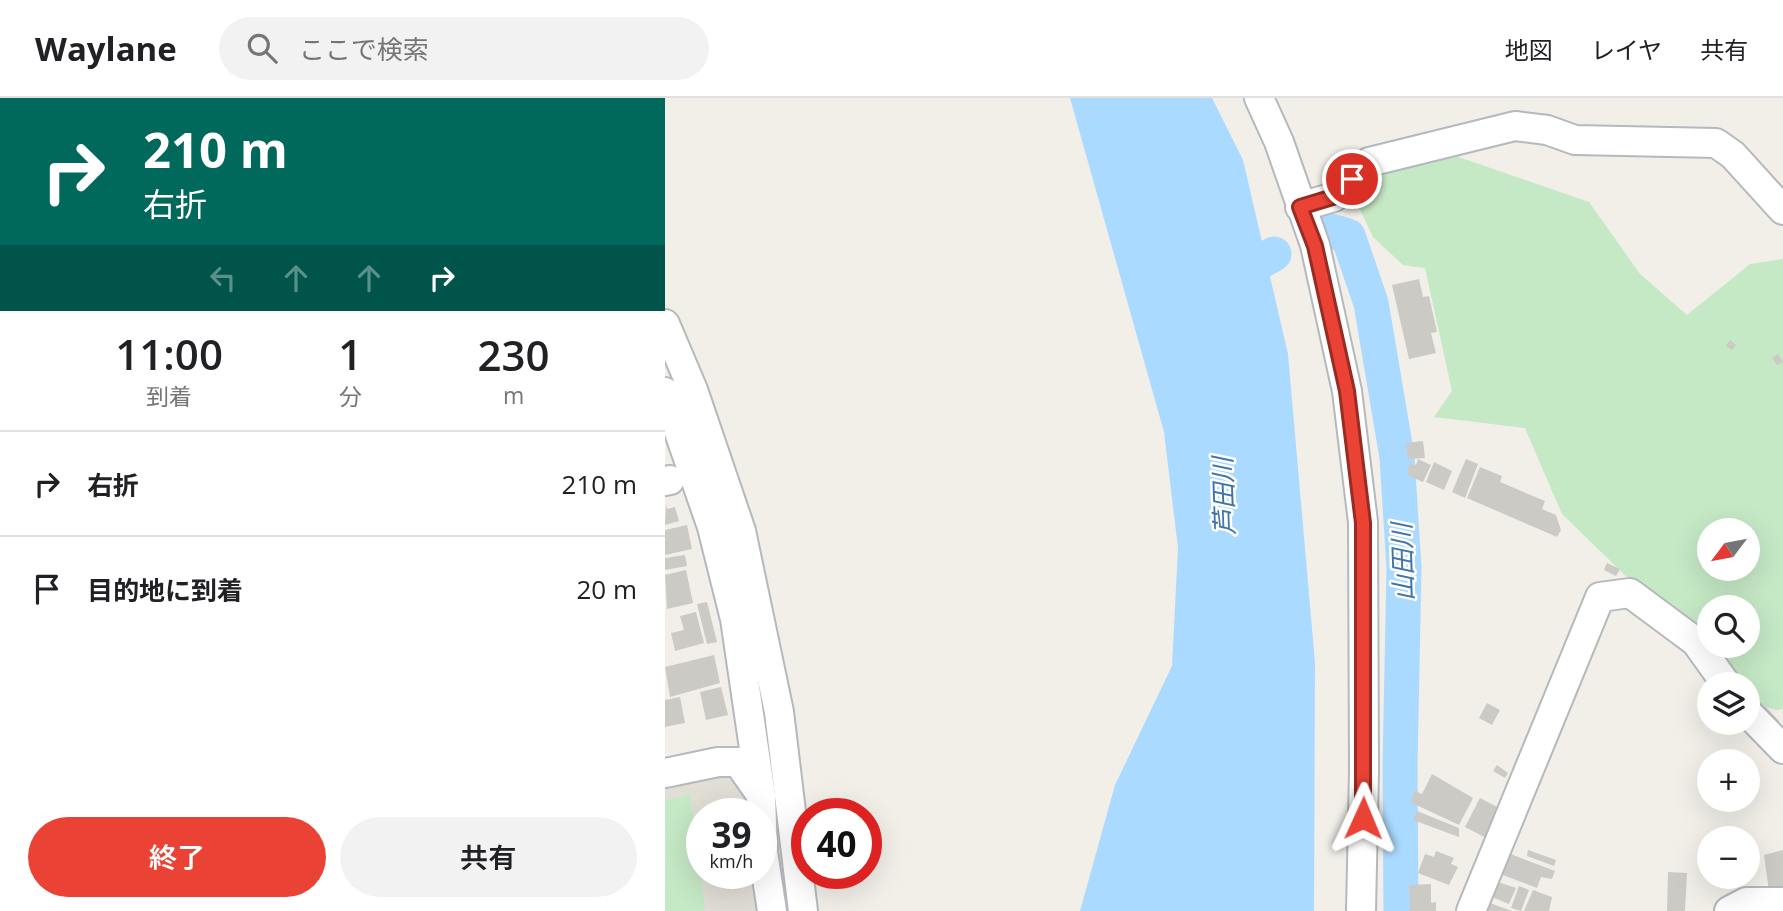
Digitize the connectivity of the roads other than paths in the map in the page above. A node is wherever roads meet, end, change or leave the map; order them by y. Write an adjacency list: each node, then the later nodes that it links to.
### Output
1 (1259, 98): 2 (street)
2 (1300, 207): 3 (street); 14 (street)
3 (1783, 210)
4 (665, 324): 12 (street)
5 (665, 392): 10 (street)
6 (1717, 672): 15 (street)
7 (1760, 725): 8 (street)
8 (1783, 749)
9 (665, 773): 10 (street)
10 (761, 796): 12 (street); 13 (street)
11 (1783, 902): 16 (street)
12 (802, 907)
13 (772, 911)
14 (1361, 911)
15 (1471, 911)
16 (1729, 911)

